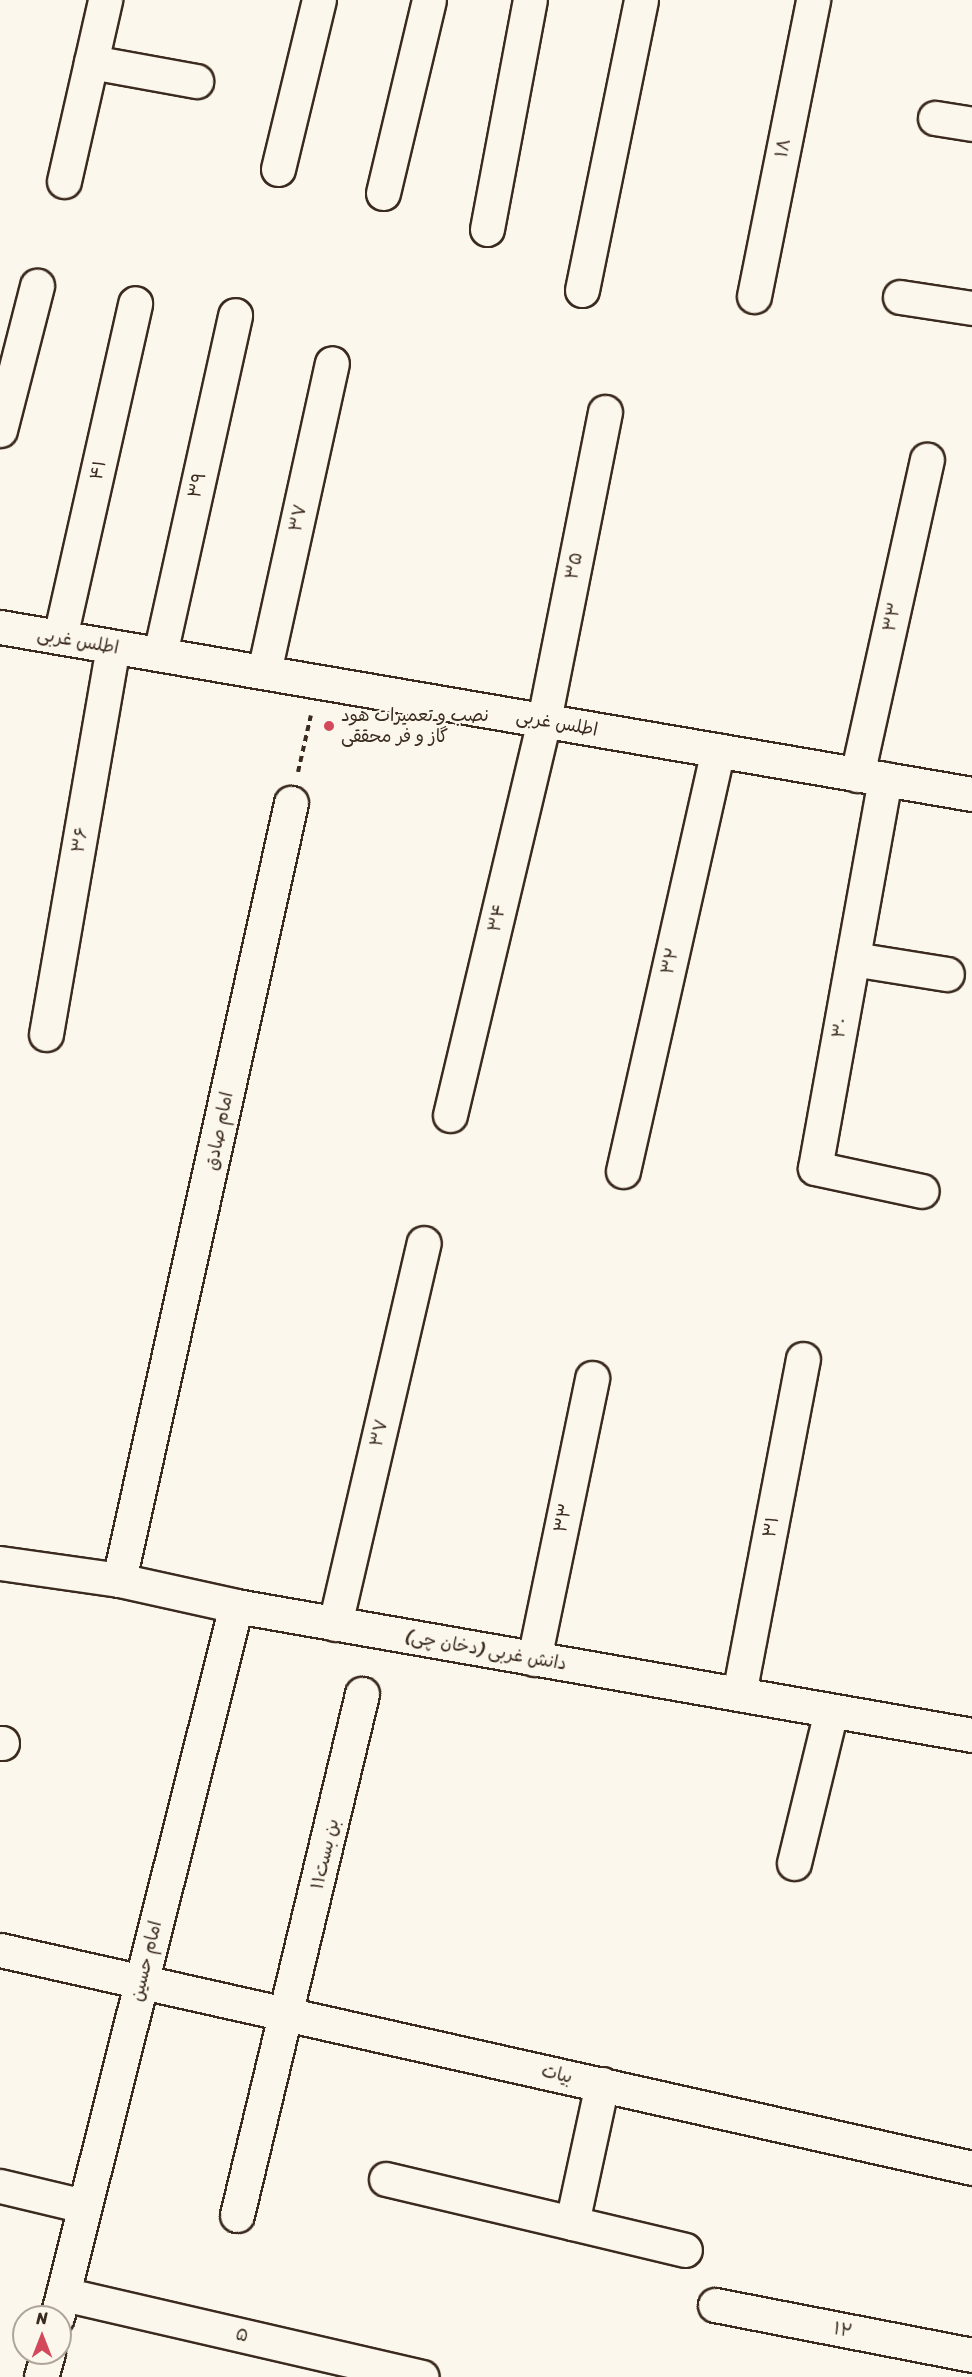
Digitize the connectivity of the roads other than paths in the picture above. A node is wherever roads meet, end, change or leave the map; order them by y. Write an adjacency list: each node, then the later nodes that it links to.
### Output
1 (105, 0): 7 (street)
2 (319, 0): 11 (street)
3 (429, 0): 13 (street)
4 (530, 0): 14 (street)
5 (641, 0): 16 (street)
6 (813, 0): 17 (street, ۱۸)
7 (91, 62): 8 (street); 12 (street)
8 (196, 81)
9 (935, 118): 10 (street)
10 (972, 124)
11 (278, 169)
12 (64, 181)
13 (383, 193)
14 (487, 229)
15 (37, 286): 24 (street)
16 (582, 290)
17 (754, 296)
18 (900, 297): 20 (street)
19 (135, 303): 27 (street, ۴۱)
20 (972, 308)
21 (235, 315): 29 (street, ۳۹)
22 (332, 363): 30 (street, ۳۷)
23 (605, 412): 31 (street, ۳۵)
24 (0, 430)
25 (927, 460): 33 (street, ۳۳)
26 (0, 627): 27 (street, اطلس غربی)
27 (60, 637): 28 (street, اطلس غربی)
28 (113, 647): 29 (street, اطلس غربی); 38 (street, ۳۶)
29 (160, 654): 30 (street, اطلس غربی)
30 (264, 672): 31 (street, اطلس غربی)
31 (544, 720): 32 (street, اطلس غربی); 39 (street, ۳۴)
32 (718, 751): 33 (street, اطلس غربی); 40 (street, ۳۲)
33 (871, 777): 34 (street, اطلس غربی); 36 (street, ۳۰)
34 (972, 794)
35 (291, 803): 46 (street, امام صادق)
36 (853, 959): 37 (street); 41 (street, ۳۰)
37 (947, 974)
38 (46, 1034)
39 (450, 1115)
40 (623, 1171)
41 (922, 1191)
42 (424, 1243): 48 (street, ۳۷)
43 (803, 1359): 51 (street, ۳۱)
44 (592, 1378): 49 (street, ۳۳)
45 (0, 1563): 46 (street, دانش غربی (دخان چی))
46 (119, 1580): 47 (street, دانش غربی (دخان چی))
47 (236, 1606): 48 (street, دانش غربی (دخان چی)); 56 (street, امام حسین)
48 (335, 1624): 49 (street, دانش غربی (دخان چی))
49 (534, 1659): 51 (street, دانش غربی (دخان چی))
50 (362, 1694): 57 (street, بن بست۱۱)
51 (739, 1694): 52 (street, دانش غربی (دخان چی))
52 (831, 1711): 53 (street, دانش غربی (دخان چی)); 54 (street)
53 (972, 1735)
54 (794, 1863)
55 (0, 1950): 56 (street)
56 (141, 1980): 57 (street, بیات); 62 (street, امام حسین)
57 (288, 2014): 58 (street, بیات); 63 (street, بن بست۱۱)
58 (602, 2085): 59 (street, بیات); 64 (street)
59 (972, 2168)
60 (386, 2179): 64 (street)
61 (0, 2186): 62 (street)
62 (84, 2206): 66 (street, امام حسین)
63 (237, 2215)
64 (572, 2223): 65 (street)
65 (686, 2250)
66 (60, 2305)
67 (715, 2305): 69 (street, ۱۲)
68 (72, 2307): 70 (street, ۵)
69 (972, 2355)
70 (422, 2377)

